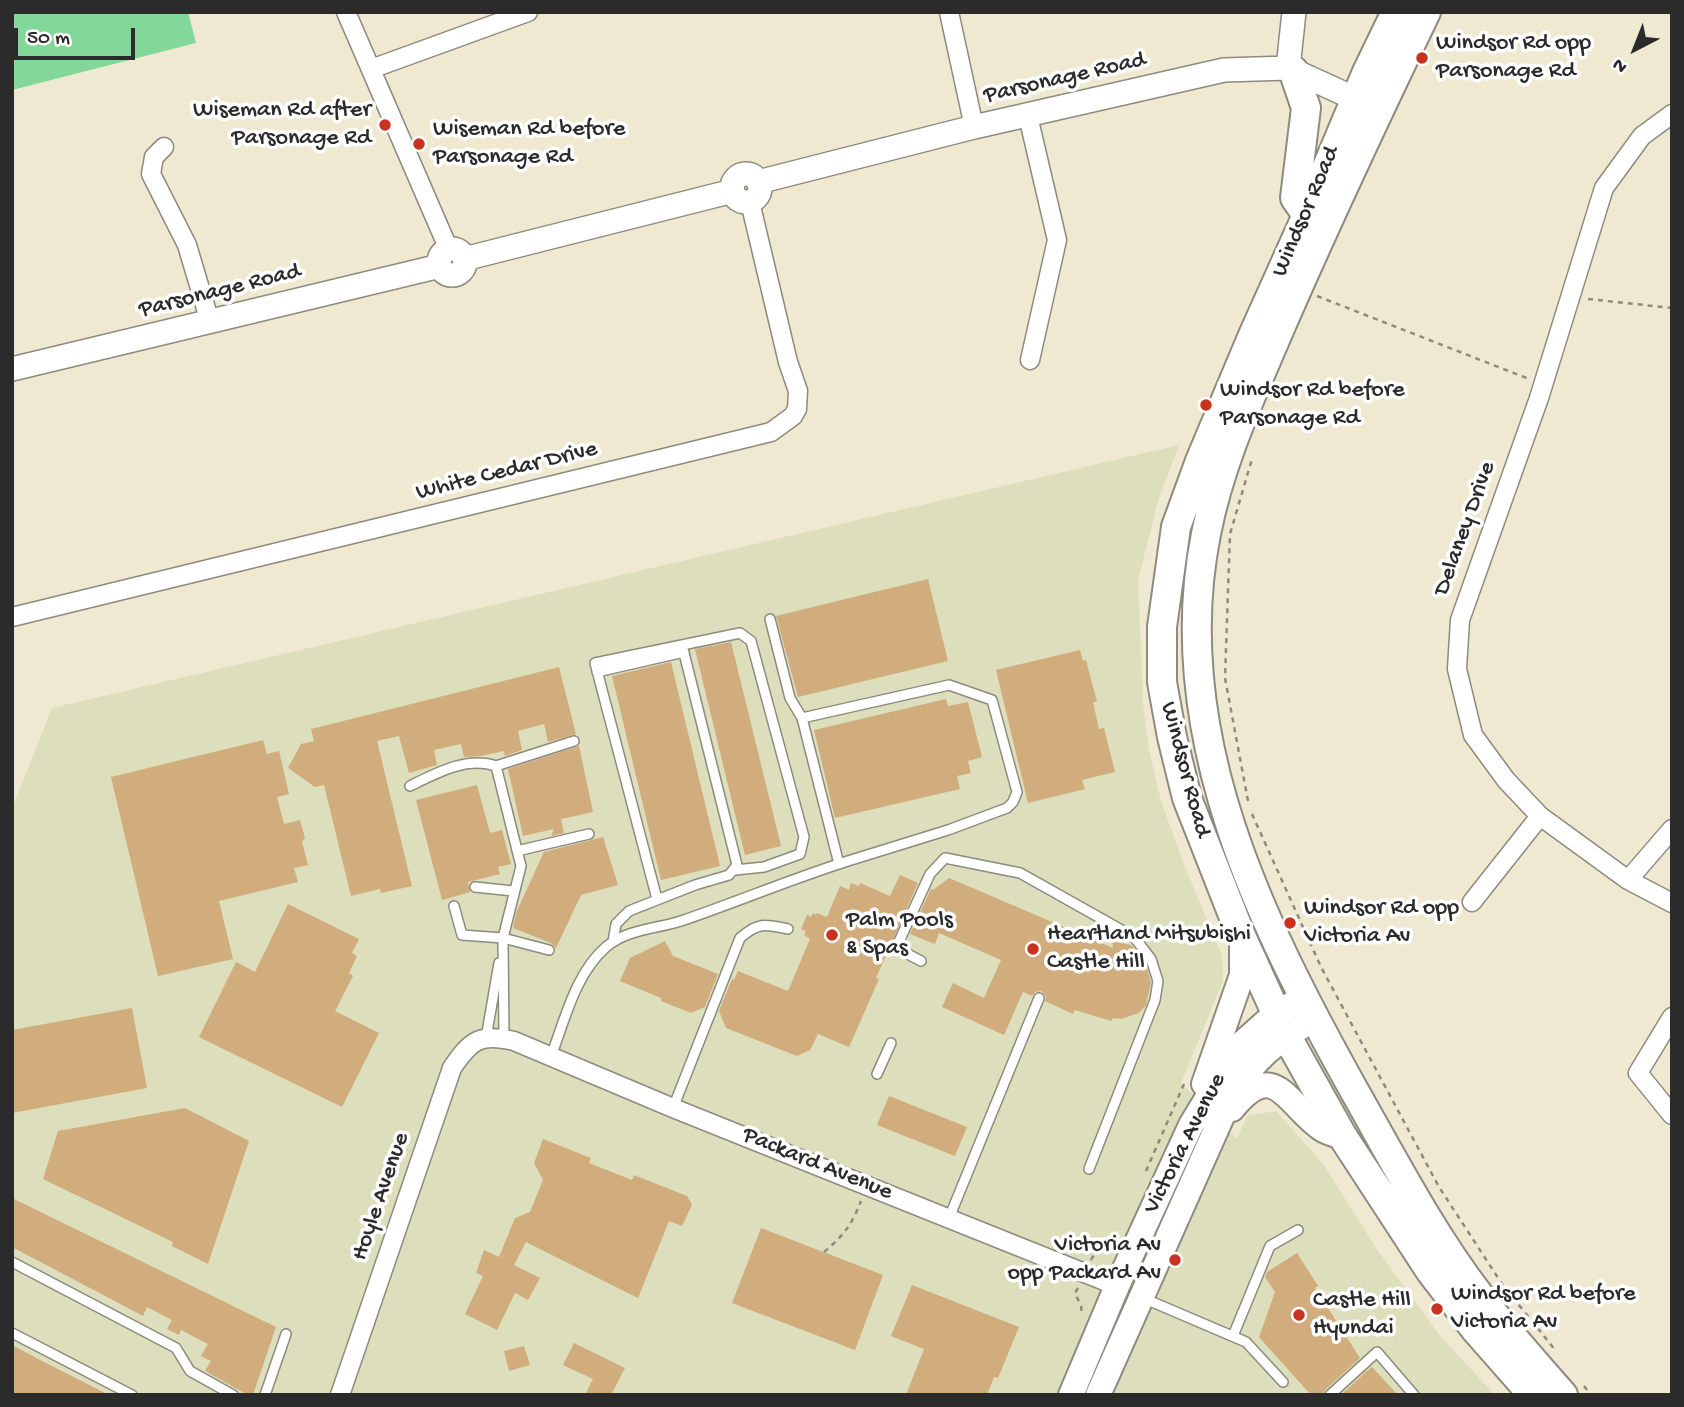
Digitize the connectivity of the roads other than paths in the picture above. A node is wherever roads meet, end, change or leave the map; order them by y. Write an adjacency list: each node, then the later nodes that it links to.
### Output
1 (346, 12): 7 (street)
2 (528, 12): 7 (street)
3 (949, 12): 12 (street)
4 (1294, 12): 8 (street)
5 (1396, 12): 9 (main road, Windsor Road)
6 (1426, 12): 9 (main road, Windsor Road)
7 (371, 69): 16 (street)
8 (1291, 69): 9 (street, Parsonage Road); 11 (street, Parsonage Road); 15 (main road)
9 (1367, 104): 15 (main road, Windsor Road); 46 (main road, Windsor Road)
10 (1672, 114): 26 (street, Delaney Drive)
11 (1028, 116): 12 (street, Parsonage Road); 18 (street)
12 (974, 127): 14 (street, Parsonage Road)
13 (164, 147): 17 (street)
14 (747, 192): 16 (street, Parsonage Road); 20 (street, White Cedar Drive)
15 (1307, 215): 41 (main road, Windsor Road)
16 (451, 258): 17 (street, Parsonage Road)
17 (210, 322): 19 (street, Parsonage Road)
18 (1030, 360)
19 (12, 369)
20 (12, 617)
21 (770, 619): 23 (lane)
22 (683, 648): 31 (lane); 31 (lane); 35 (lane)
23 (802, 718): 30 (lane); 30 (lane)
24 (574, 741): 25 (lane)
25 (496, 766): 29 (lane); 34 (lane)
26 (1540, 816): 32 (street, Delaney Drive); 36 (street)
27 (1672, 829): 32 (street)
28 (589, 834): 29 (lane)
29 (517, 851): 40 (lane)
30 (839, 864): 42 (lane)
31 (735, 870): 35 (lane)
32 (1628, 880): 37 (street, Delaney Drive)
33 (475, 887): 34 (lane)
34 (513, 891): 40 (lane)
35 (657, 899): 42 (lane)
36 (1472, 902)
37 (1672, 903)
38 (454, 906): 40 (lane)
39 (788, 929): 53 (lane)
40 (503, 938): 43 (lane); 49 (lane); 49 (lane)
41 (1242, 938): 48 (main road, Windsor Road); 55 (main road)
42 (613, 942): 51 (lane)
43 (549, 950)
44 (921, 961): 58 (lane)
45 (1038, 998): 59 (lane)
46 (1309, 1009): 48 (main road, Victoria Avenue); 68 (main road, Windsor Road)
47 (1672, 1017): 54 (street)
48 (1281, 1024): 55 (main road, Victoria Avenue); 56 (main road, Victoria Avenue); 57 (main road, Windsor Road)
49 (495, 1037): 51 (street, Packard Avenue); 72 (street, Hoyle Avenue)
50 (891, 1043): 52 (lane)
51 (551, 1056): 53 (street, Packard Avenue)
52 (877, 1074)
53 (673, 1108): 59 (street, Packard Avenue)
54 (1672, 1115)
55 (1191, 1125): 62 (main road, Victoria Avenue)
56 (1218, 1125): 57 (main road); 63 (main road, Victoria Avenue)
57 (1343, 1137): 77 (main road, Windsor Road)
58 (1089, 1169)
59 (949, 1218): 62 (street, Packard Avenue)
60 (1298, 1230): 66 (lane)
61 (12, 1262): 70 (lane)
62 (1116, 1286): 63 (main road, Packard Avenue); 73 (main road, Victoria Avenue)
63 (1141, 1297): 66 (lane); 74 (main road, Victoria Avenue)
64 (12, 1333): 69 (lane)
65 (286, 1334): 71 (lane)
66 (1233, 1336): 67 (lane)
67 (1283, 1382)
68 (1573, 1390)
69 (132, 1395)
70 (233, 1395)
71 (265, 1395)
72 (340, 1395)
73 (1071, 1395)
74 (1098, 1395)
75 (1330, 1395): 76 (lane)
76 (1414, 1395)
77 (1533, 1395)

